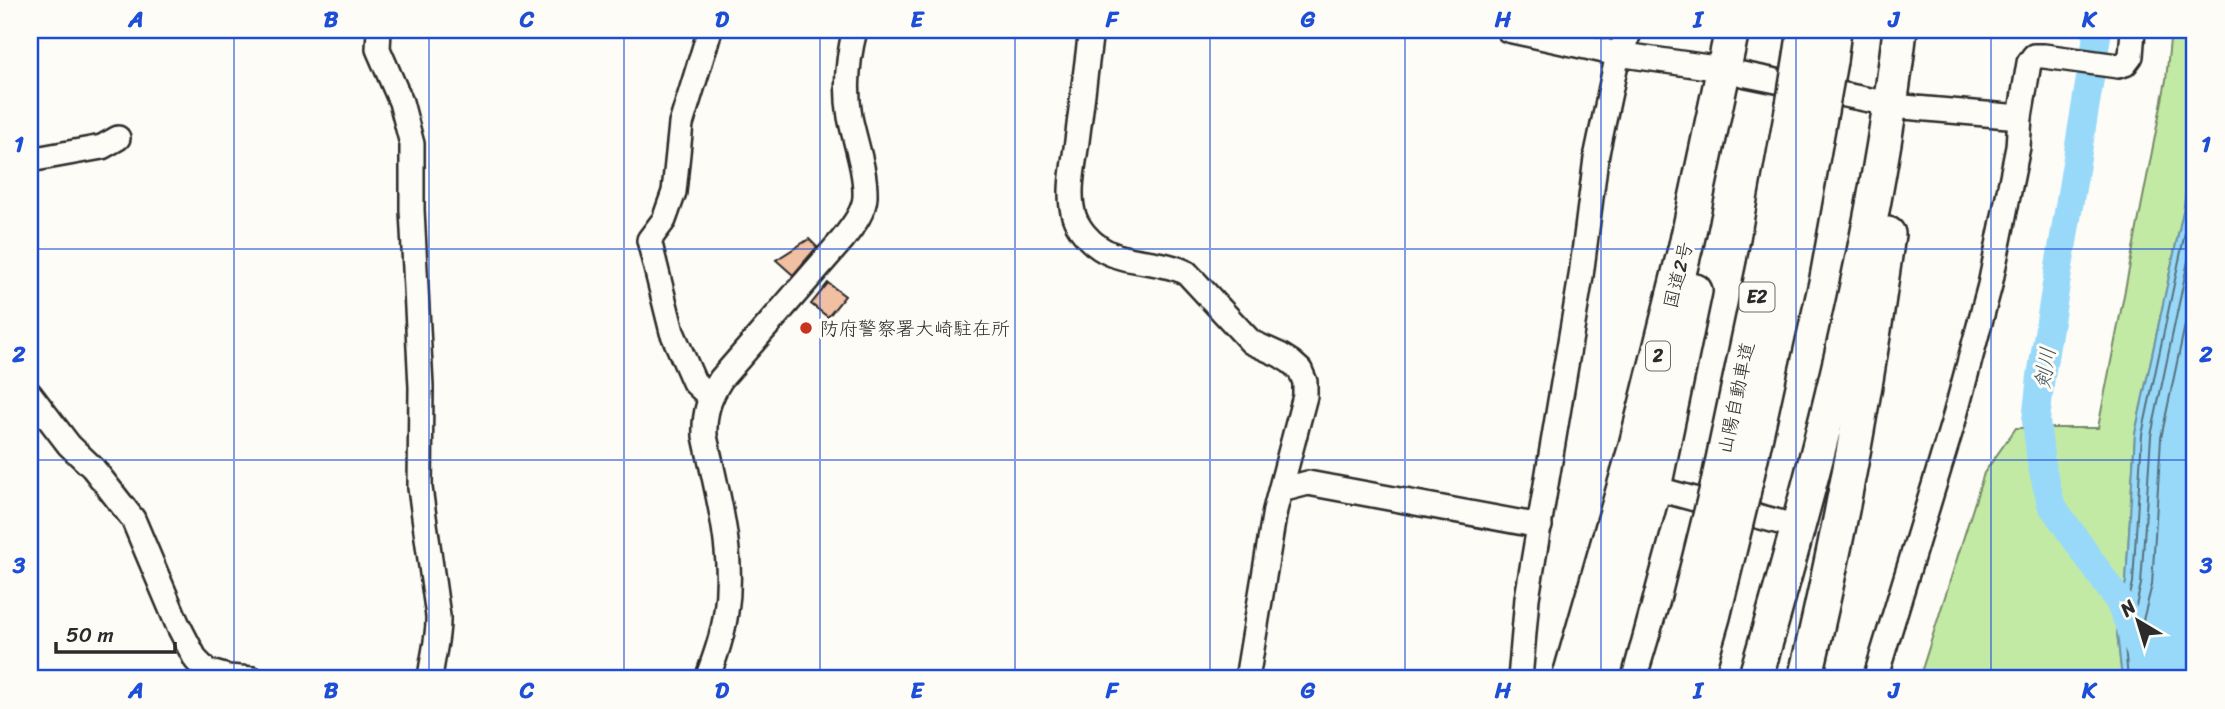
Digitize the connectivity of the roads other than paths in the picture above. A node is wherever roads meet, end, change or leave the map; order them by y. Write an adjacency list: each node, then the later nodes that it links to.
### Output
1 (379, 30): 28 (street)
2 (710, 30): 21 (street)
3 (855, 30): 21 (street)
4 (1091, 30): 23 (street)
5 (1508, 30): 13 (street)
6 (1629, 30): 13 (street)
7 (1732, 30): 32 (highway, 国道2号 / 2)
8 (1746, 30): 22 (highway)
9 (1900, 30): 16 (highway)
10 (1914, 30): 16 (highway)
11 (2133, 30): 17 (street)
12 (1818, 44): 24 (highway, 山陽自動車道 / E2, bridge)
13 (1618, 54): 14 (street); 25 (street)
14 (1709, 67)
15 (1742, 74): 16 (street)
16 (1898, 106): 17 (street); 26 (highway); 37 (highway)
17 (2020, 117): 38 (street)
18 (118, 138): 19 (street)
19 (30, 160)
20 (30, 394): 27 (street)
21 (710, 397): 29 (street)
22 (1654, 488): 26 (street); 33 (highway)
23 (1281, 489): 25 (street); 30 (street)
24 (1730, 491): 34 (highway, 山陽自動車道 / E2, bridge); 35 (highway, 山陽自動車道 / E2, bridge)
25 (1540, 526): 31 (street)
26 (1798, 527): 36 (highway)
27 (253, 679)
28 (430, 679)
29 (707, 679)
30 (1247, 679)
31 (1520, 679)
32 (1569, 679)
33 (1602, 679)
34 (1666, 679)
35 (1695, 679)
36 (1755, 679)
37 (1805, 679)
38 (1875, 679)

